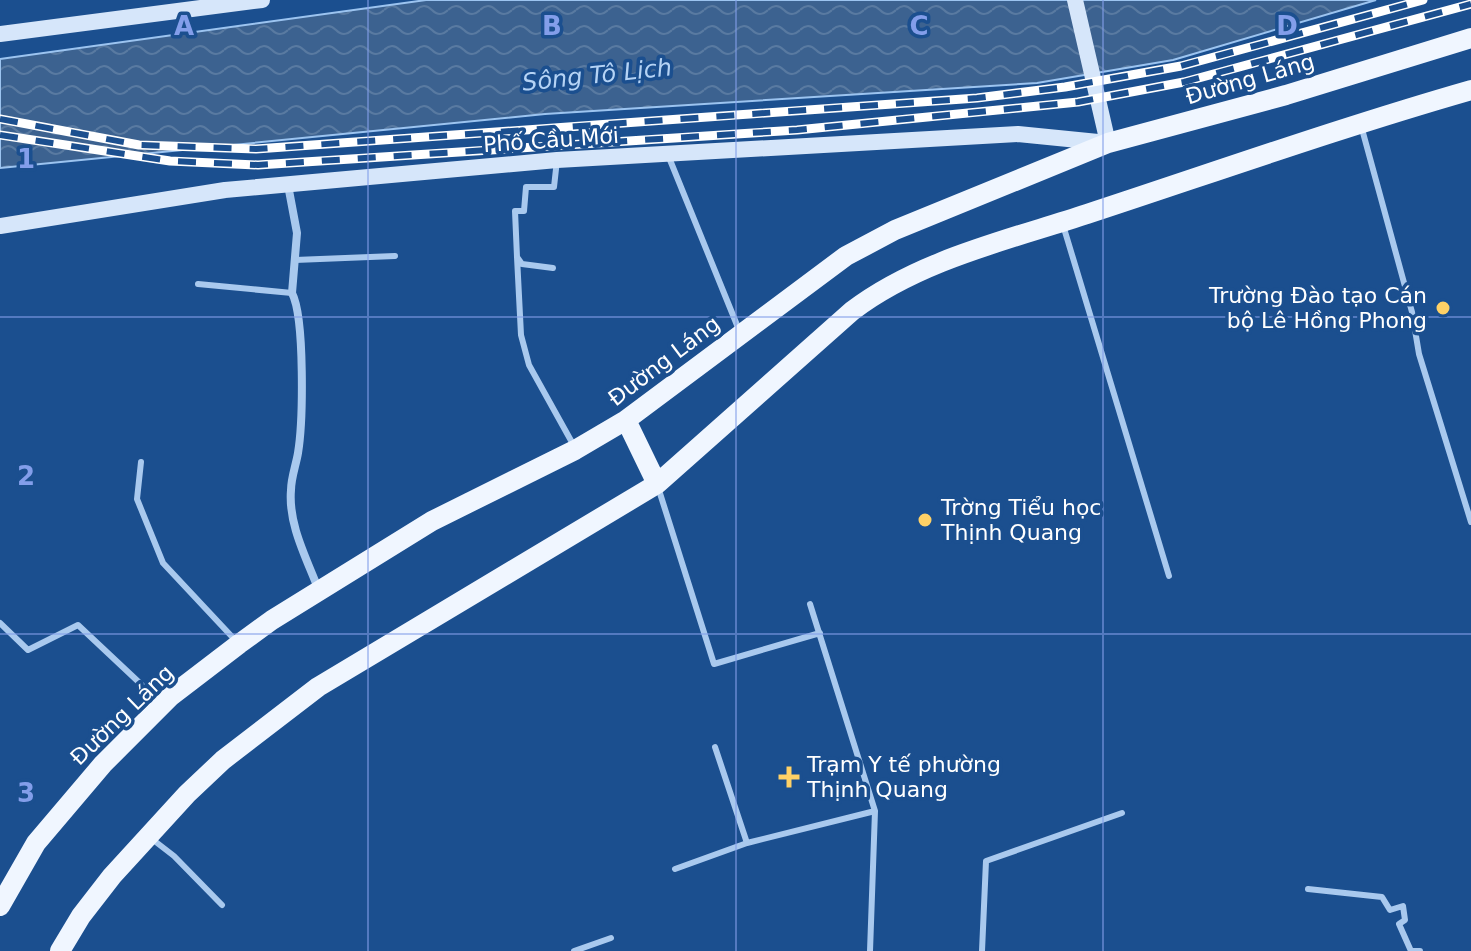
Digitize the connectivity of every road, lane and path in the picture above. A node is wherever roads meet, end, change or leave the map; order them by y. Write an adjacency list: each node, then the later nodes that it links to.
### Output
1 (262, 0): 3 (main road)
2 (1075, 0): 7 (main road)
3 (0, 34)
4 (1471, 38): 7 (main road, Đường Láng)
5 (1471, 90): 6 (main road)
6 (1360, 122): 11 (main road); 24 (lane)
7 (1108, 143): 8 (main road, Phố Cầu Mới); 19 (main road, Đường Láng)
8 (668, 155): 9 (main road, Phố Cầu Mới); 19 (lane)
9 (557, 160): 10 (main road, Phố Cầu Mới); 14 (lane)
10 (288, 185): 12 (main road, Phố Cầu Mới); 15 (street)
11 (1062, 221): 23 (main road); 25 (lane)
12 (0, 226)
13 (395, 256): 15 (lane)
14 (517, 257): 16 (lane); 21 (lane)
15 (295, 260): 18 (street)
16 (553, 268)
17 (198, 284): 18 (lane)
18 (292, 293): 26 (street)
19 (741, 333): 20 (main road, Đường Láng)
20 (626, 420): 21 (main road, Đường Láng); 23 (main road)
21 (575, 450): 26 (main road, Đường Láng)
22 (141, 462): 30 (lane)
23 (657, 484): 29 (lane); 35 (main road)
24 (1471, 522)
25 (1169, 576)
26 (319, 591): 30 (main road, Đường Láng)
27 (810, 604): 29 (lane)
28 (0, 623): 31 (lane)
29 (820, 633): 33 (lane)
30 (239, 644): 31 (main road, Đường Láng)
31 (163, 705): 36 (main road, Đường Láng)
32 (715, 747): 37 (lane)
33 (875, 811): 37 (lane); 48 (lane)
34 (1122, 813): 49 (lane)
35 (148, 835): 41 (lane); 43 (main road)
36 (36, 843): 39 (main road); 42 (main road, Đường Láng)
37 (747, 843): 38 (lane)
38 (675, 869)
39 (0, 882)
40 (1308, 889): 50 (lane)
41 (222, 905)
42 (0, 906)
43 (81, 916): 45 (main road); 46 (main road)
44 (611, 938): 47 (lane)
45 (60, 951)
46 (72, 951)
47 (574, 951)
48 (870, 951)
49 (982, 951)
50 (1420, 951)

